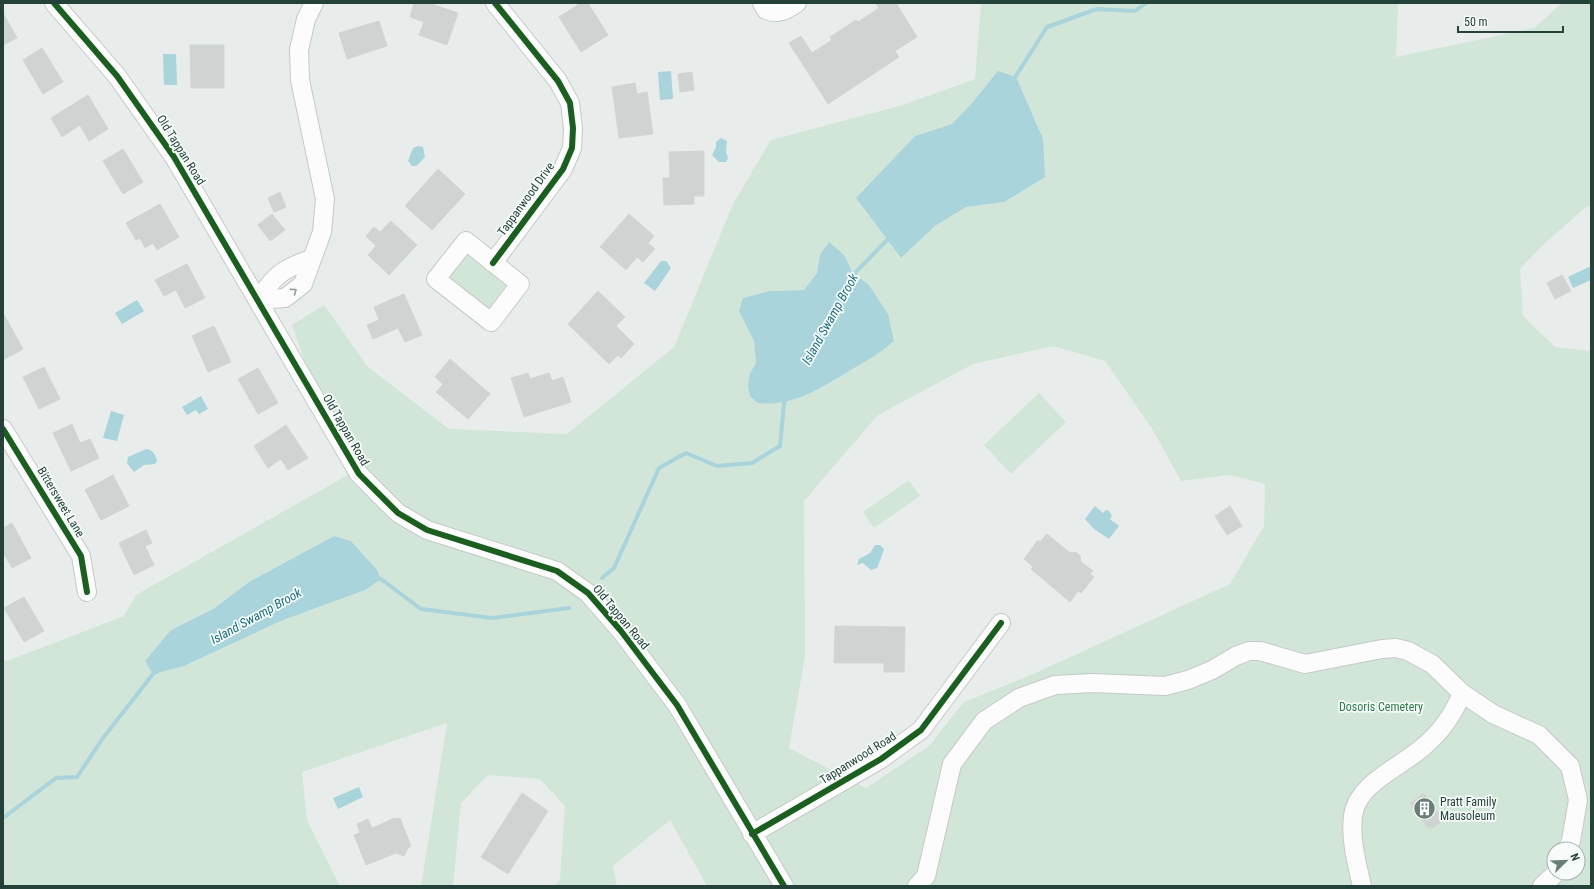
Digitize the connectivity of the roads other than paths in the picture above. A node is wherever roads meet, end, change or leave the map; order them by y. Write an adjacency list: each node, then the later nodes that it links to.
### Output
1 (54, 3): 7 (street, Old Tappan Road)
2 (314, 3): 7 (street)
3 (495, 3): 6 (street, Tappanwood Drive)
4 (762, 3): 5 (street)
5 (797, 3)
6 (493, 263): 6 (street)
7 (258, 300): 12 (street, Old Tappan Road)
8 (3, 429): 9 (street, Bittersweet Lane)
9 (87, 592)
10 (1001, 623): 12 (street, Tappanwood Road)
11 (1462, 693): 13 (street); 15 (street); 16 (street)
12 (752, 834): 14 (street, Old Tappan Road)
13 (1571, 841)
14 (784, 886)
15 (917, 886)
16 (1362, 886)

